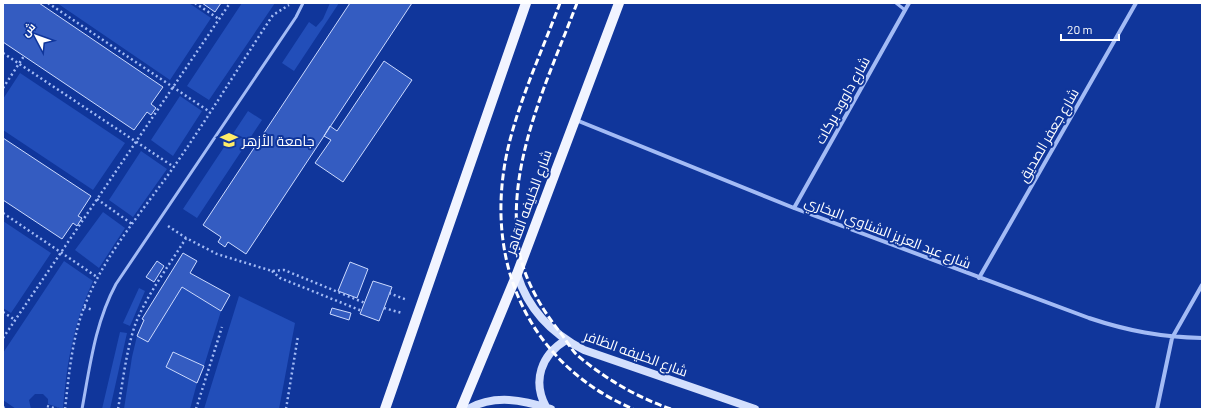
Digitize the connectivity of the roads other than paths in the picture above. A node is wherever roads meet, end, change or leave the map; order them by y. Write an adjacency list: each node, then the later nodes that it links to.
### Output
1 (303, 3): 17 (lane)
2 (526, 3): 18 (main road)
3 (619, 3): 8 (main road, شارع الخليفه القاهر)
4 (896, 3): 7 (lane)
5 (909, 3): 7 (street, شارع داوود بركات)
6 (1136, 3): 11 (street, شارع جعفر الصديق)
7 (905, 10): 9 (street, شارع داوود بركات)
8 (574, 119): 9 (street, شارع عبد العزيز الشناوي البخاري); 10 (main road, شارع الخليفه القاهر)
9 (794, 208): 11 (street, شارع عبد العزيز الشناوي البخاري)
10 (516, 274): 15 (street, شارع الخليفه الظافر); 19 (main road, شارع الخليفه القاهر)
11 (978, 278): 13 (street, شارع عبد العزيز الشناوي البخاري)
12 (1202, 285): 13 (street)
13 (1172, 338): 14 (street, شارع عبد العزيز الشناوي البخاري); 22 (street)
14 (1202, 338)
15 (566, 340): 16 (street); 21 (street, شارع الخليفه الظافر)
16 (548, 408): 20 (street)
17 (82, 409)
18 (385, 409)
19 (461, 409)
20 (468, 409)
21 (755, 409)
22 (1157, 409)

